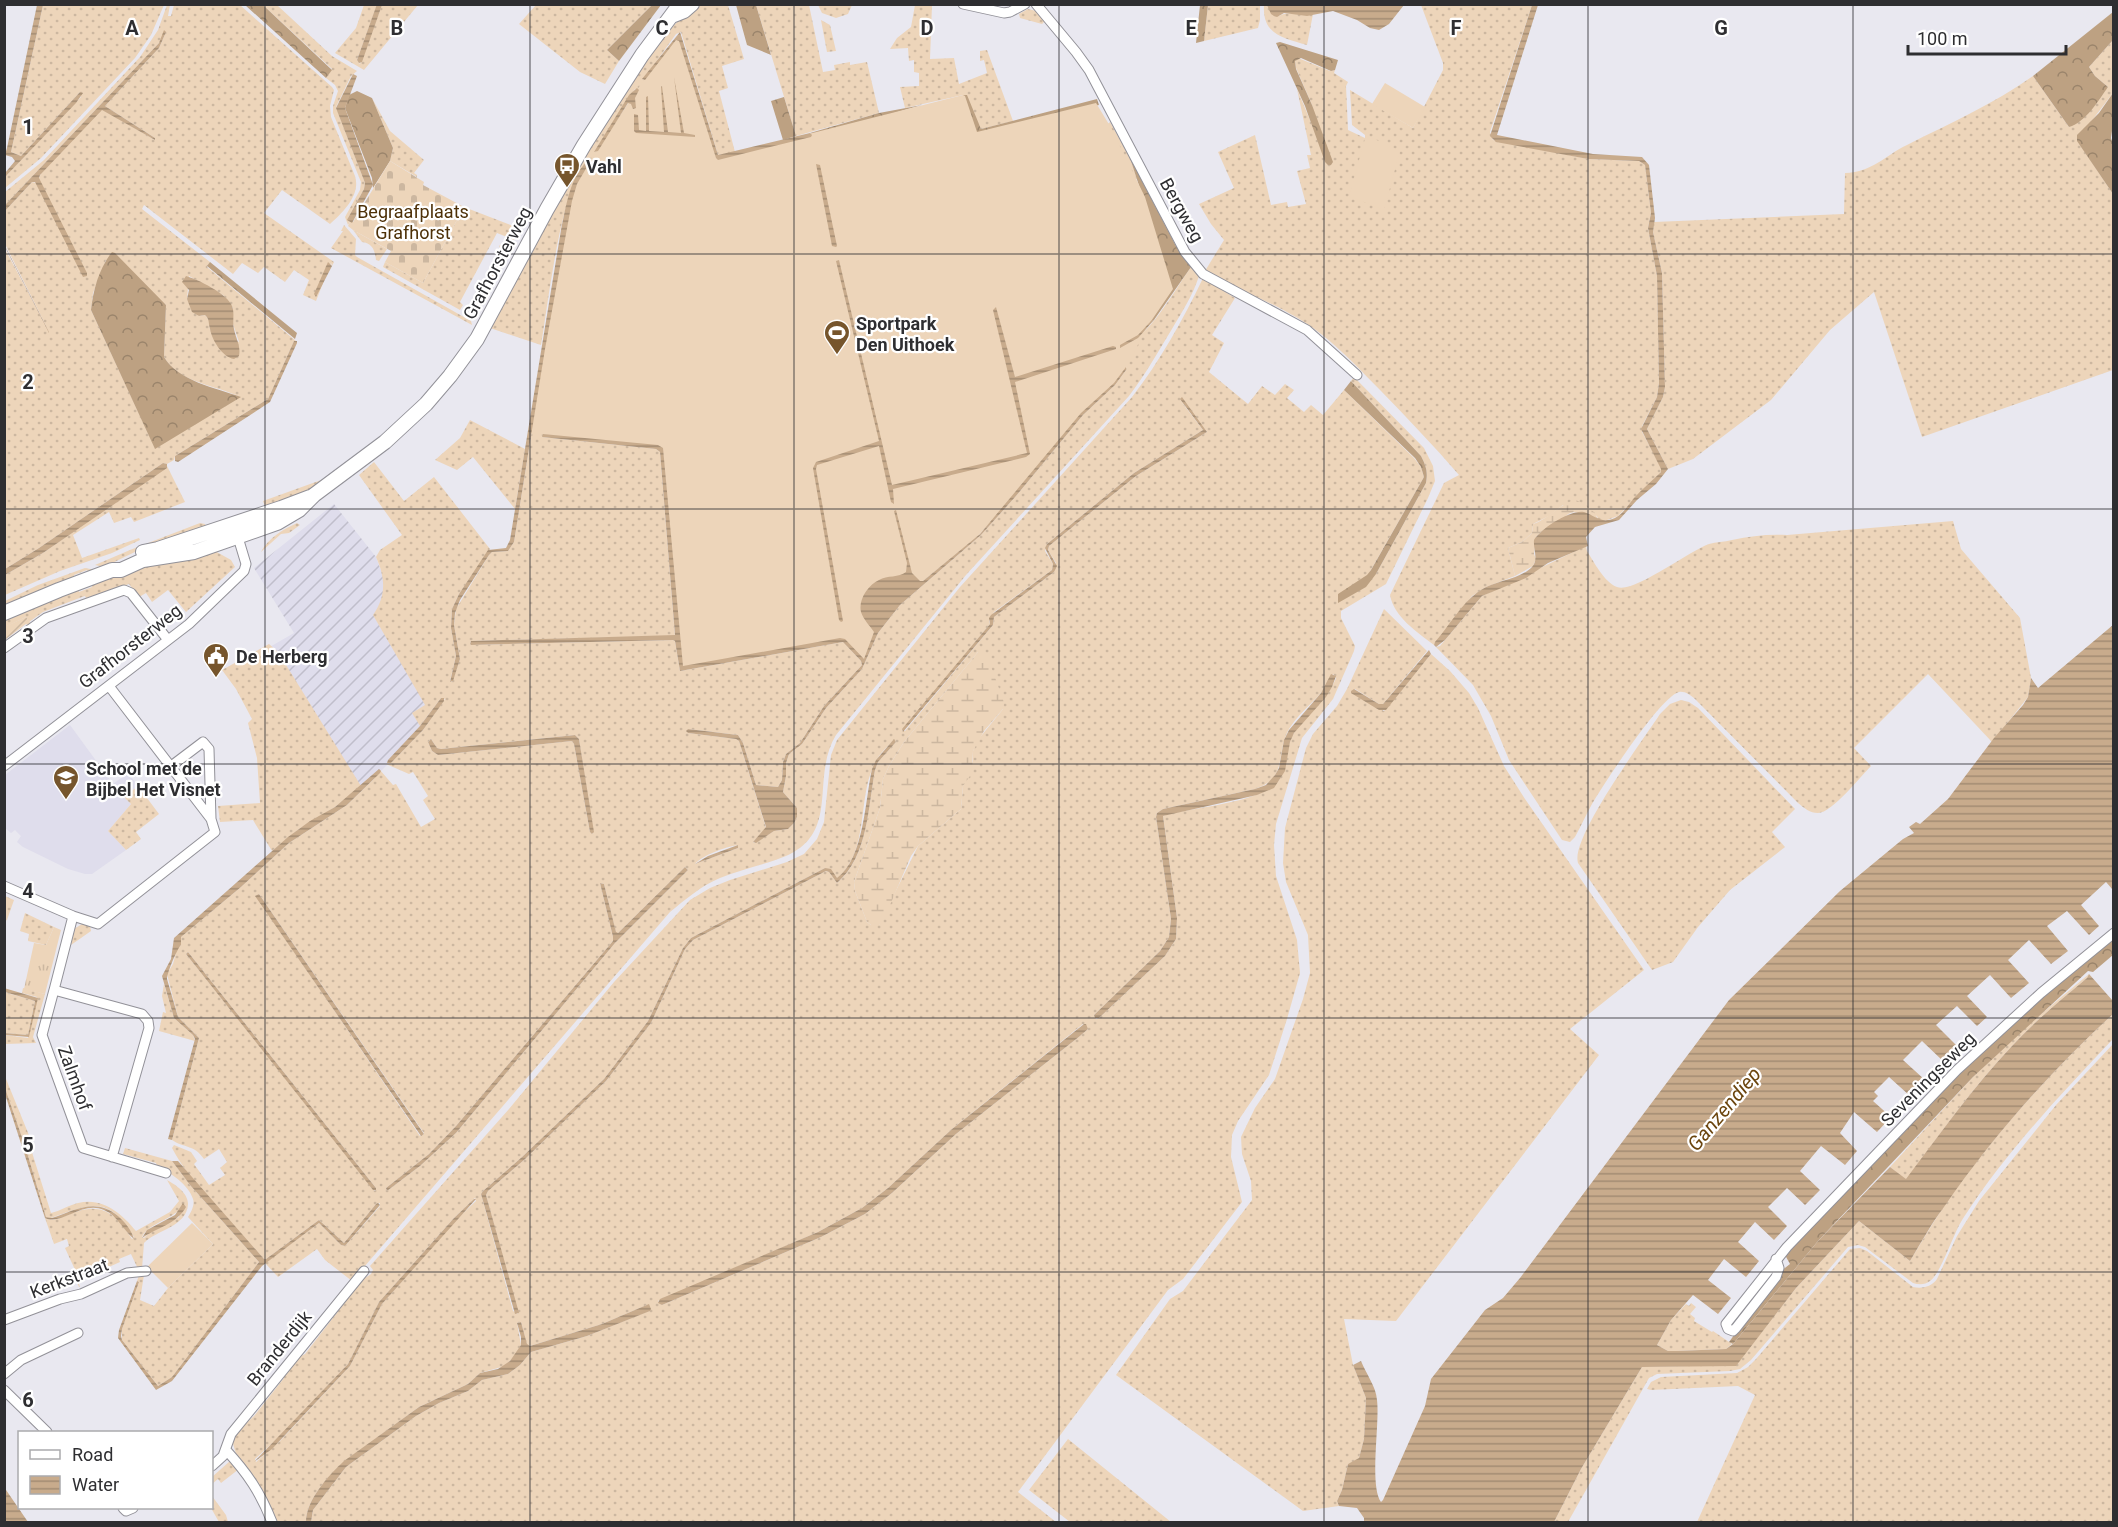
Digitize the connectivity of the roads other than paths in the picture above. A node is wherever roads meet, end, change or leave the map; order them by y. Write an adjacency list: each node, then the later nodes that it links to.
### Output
1 (692, 4): 5 (main road, Grafhorsterweg)
2 (963, 4): 3 (street)
3 (1025, 4)
4 (1036, 4): 6 (street, Bergweg)
5 (677, 10): 7 (main road, Grafhorsterweg)
6 (1357, 375)
7 (314, 495): 8 (main road, Grafhorsterweg); 9 (main road, Grafhorsterweg)
8 (233, 524): 9 (street, Grafhorsterweg); 10 (main road, Grafhorsterweg)
9 (239, 537): 10 (main road, Grafhorsterweg); 12 (street, Grafhorsterweg)
10 (112, 570): 11 (main road, Grafhorsterweg)
11 (4, 613)
12 (168, 640): 13 (street); 14 (street, Grafhorsterweg)
13 (4, 648)
14 (109, 686): 15 (street, Grafhorsterweg); 16 (street)
15 (4, 766)
16 (170, 767): 17 (street); 17 (street)
17 (211, 819): 19 (street)
18 (4, 886): 19 (street)
19 (73, 916): 21 (street)
20 (2114, 933): 24 (street, Seveningseweg)
21 (54, 990): 22 (street, Zalmhof); 22 (street)
22 (112, 1157): 23 (street, Zalmhof)
23 (166, 1173)
24 (1776, 1259): 24 (street, Seveningseweg)
25 (364, 1270): 32 (street, Branderdijk)
26 (146, 1271): 27 (street, Kerkstraat)
27 (4, 1320)
28 (78, 1333): 29 (street)
29 (4, 1374)
30 (4, 1390): 31 (street)
31 (46, 1431)
32 (225, 1450): 33 (street); 34 (street)
33 (213, 1465)
34 (272, 1522)

